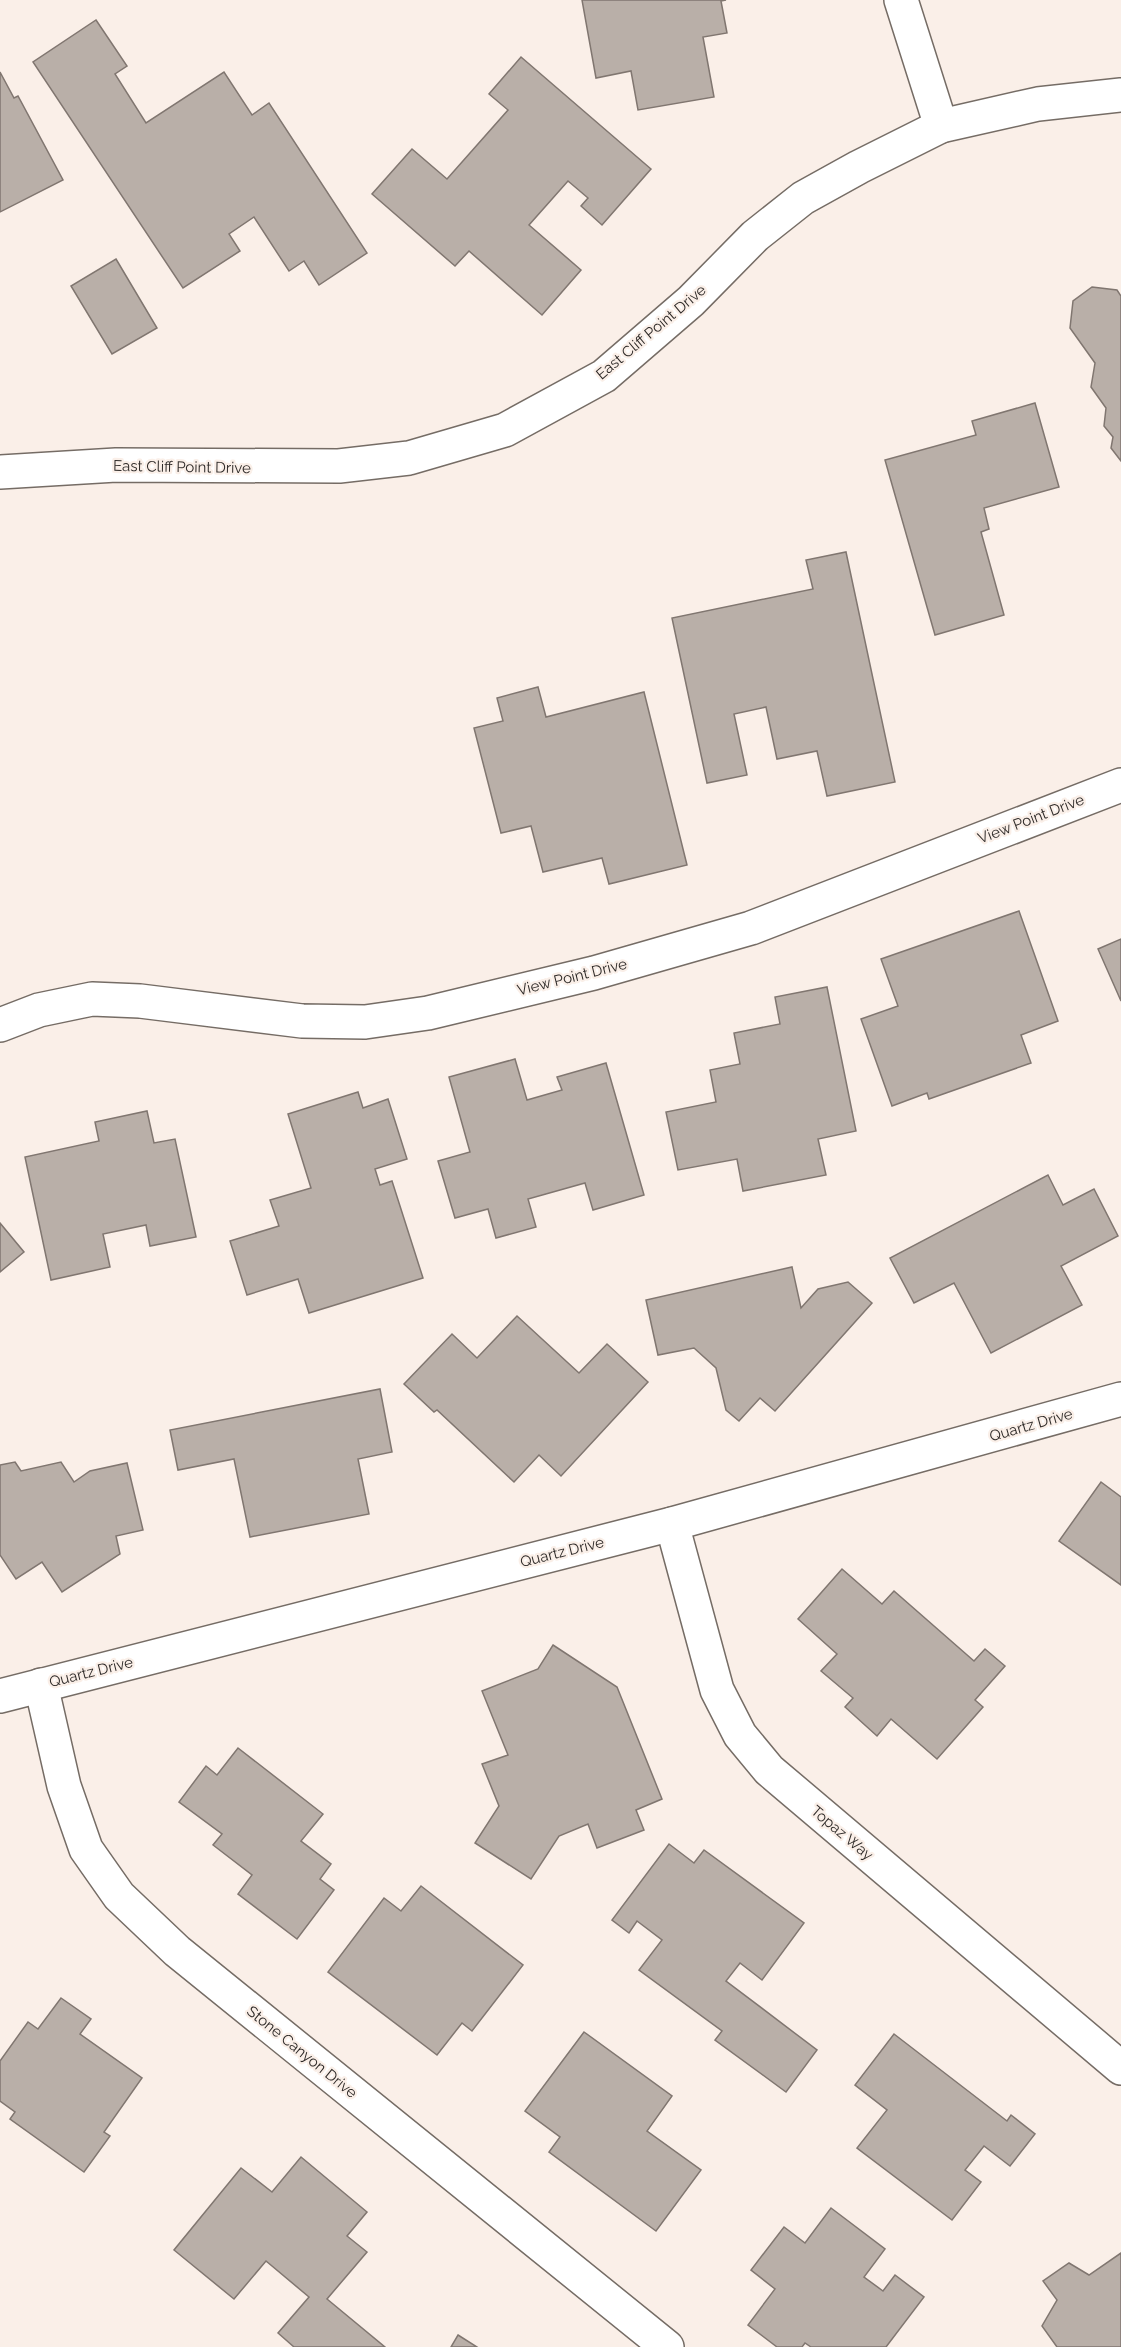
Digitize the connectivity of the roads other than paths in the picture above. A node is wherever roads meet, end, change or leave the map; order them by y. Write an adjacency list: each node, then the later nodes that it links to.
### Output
1 (901, 0): 3 (street)
2 (1121, 95): 3 (street, East Cliff Point Drive)
3 (941, 126): 4 (street, East Cliff Point Drive)
4 (0, 472)
5 (1121, 785): 6 (street, View Point Drive)
6 (0, 1025)
7 (1121, 1400): 8 (street, Quartz Drive)
8 (672, 1524): 9 (street, Quartz Drive); 11 (street, Topaz Way)
9 (41, 1684): 10 (street, Quartz Drive); 12 (street, Stone Canyon Drive)
10 (0, 1696)
11 (1121, 2068)
12 (667, 2347)

